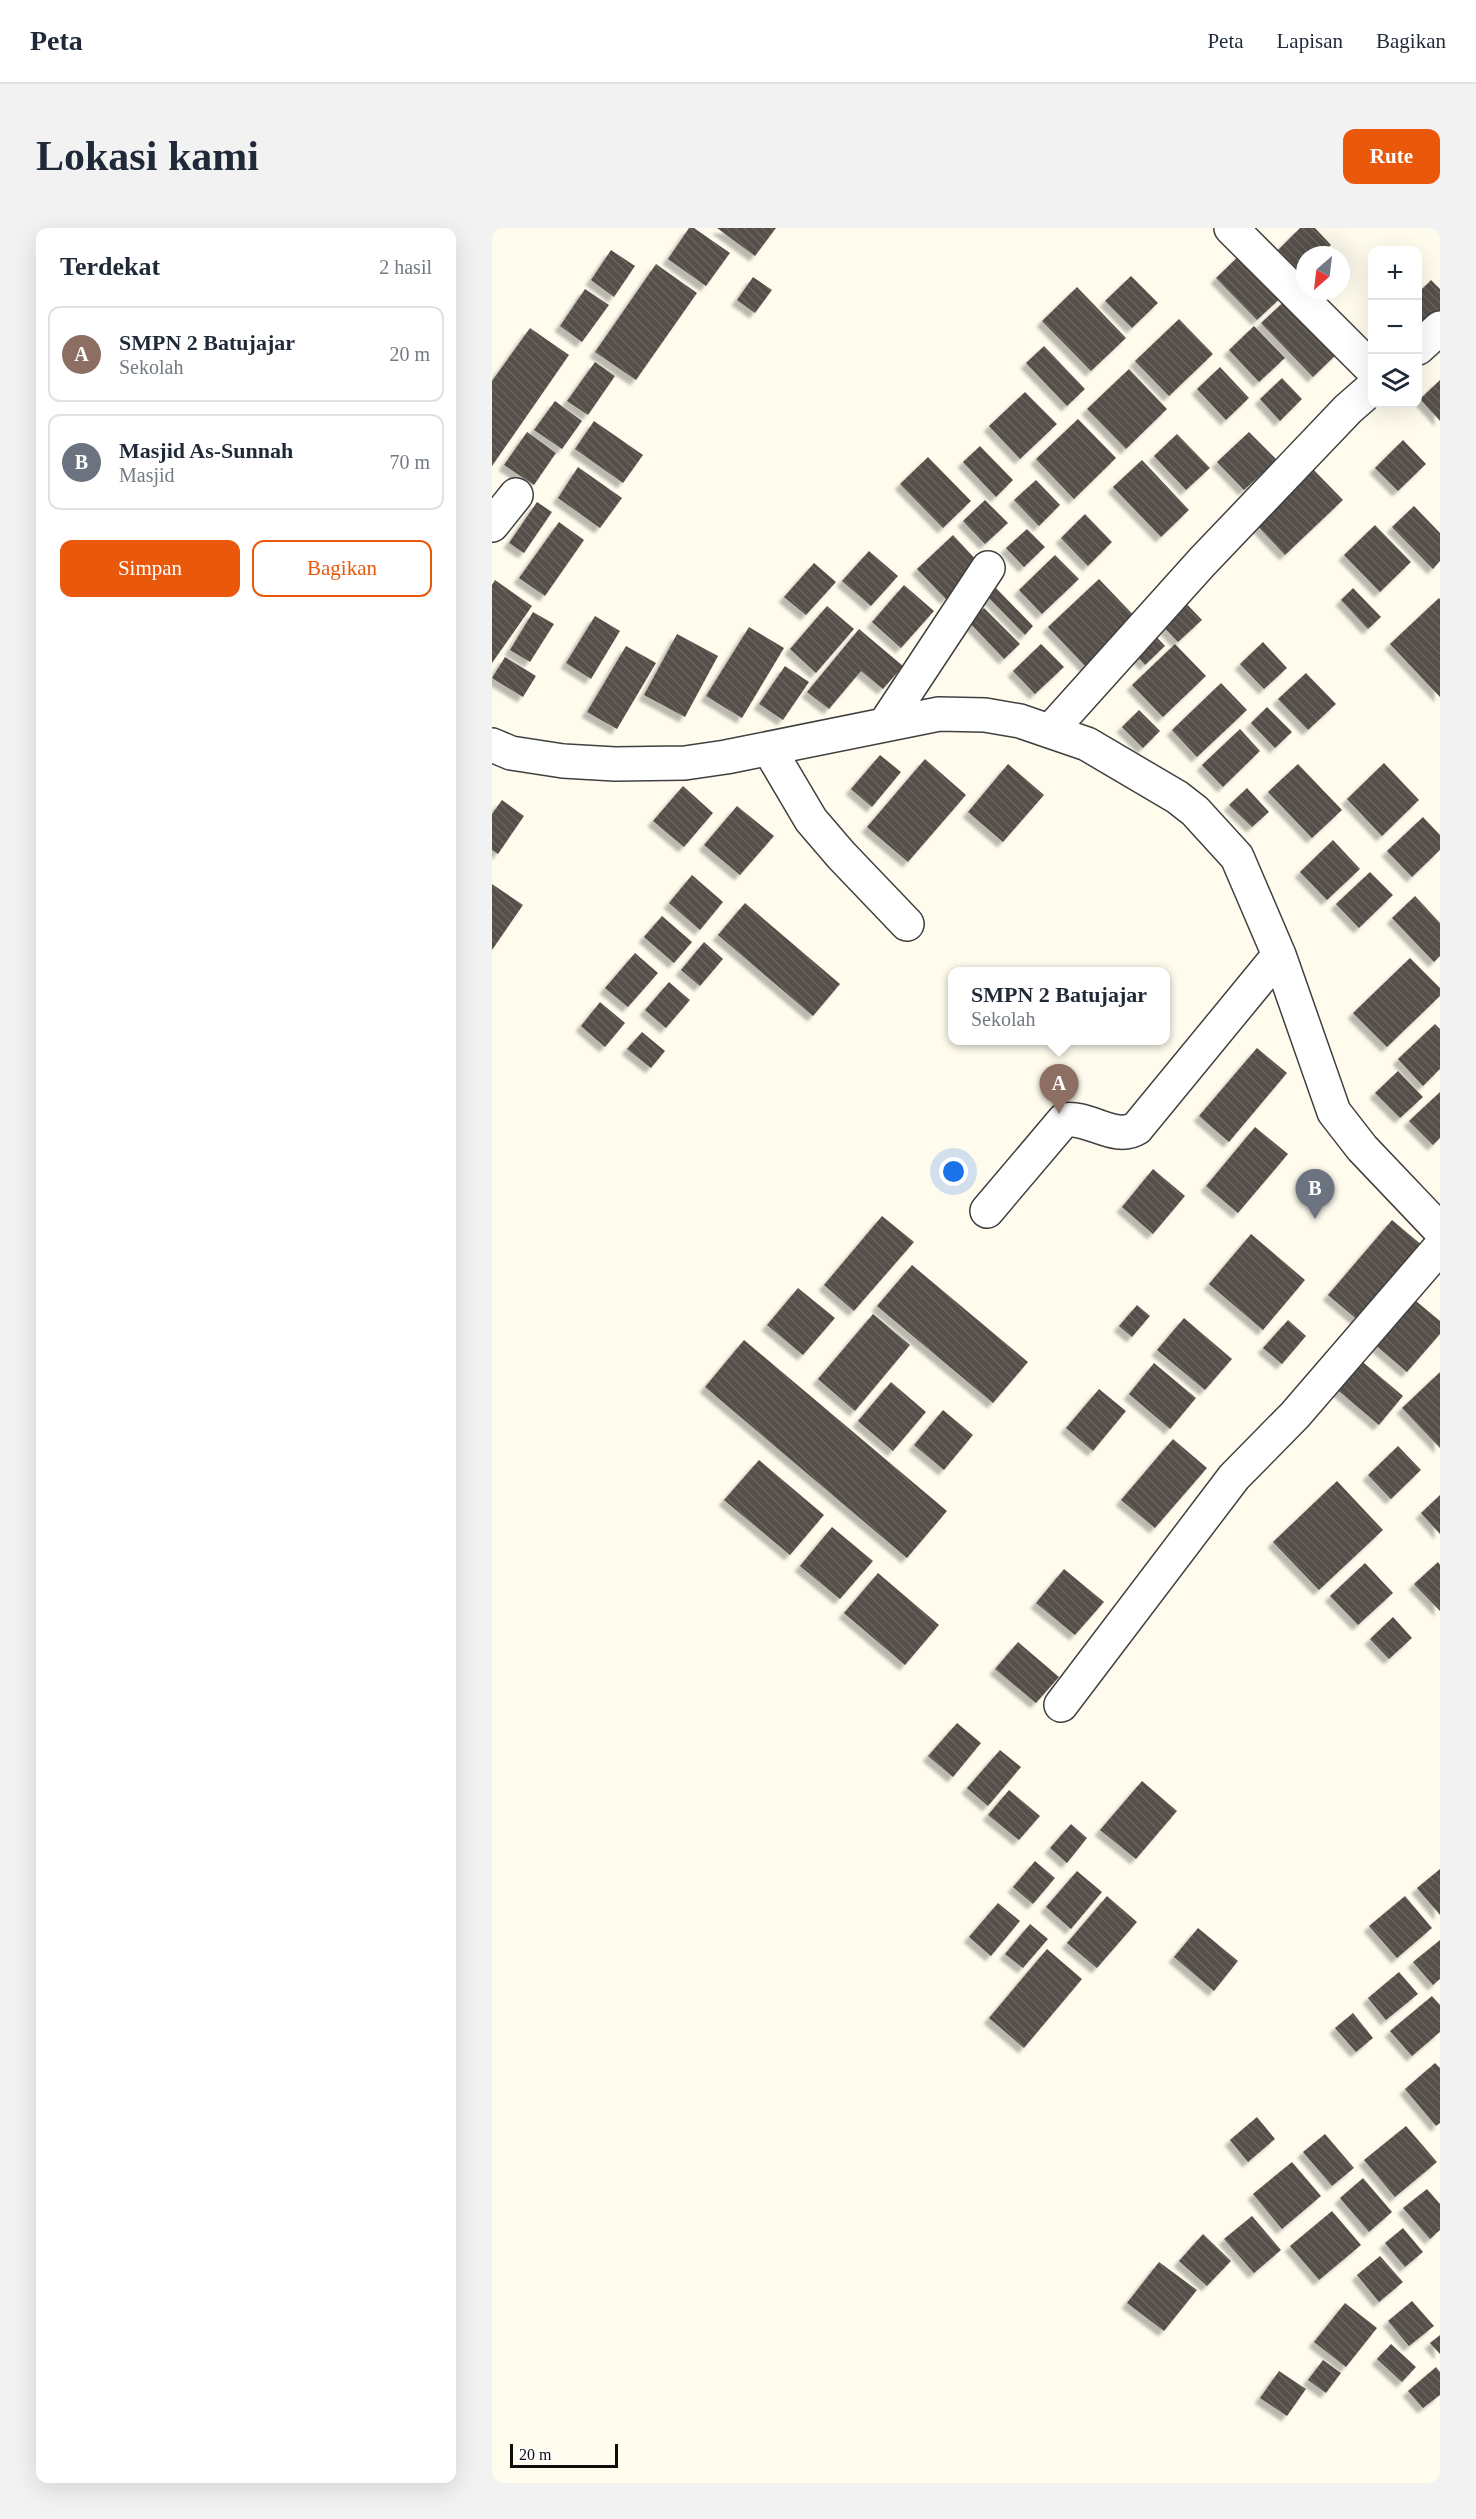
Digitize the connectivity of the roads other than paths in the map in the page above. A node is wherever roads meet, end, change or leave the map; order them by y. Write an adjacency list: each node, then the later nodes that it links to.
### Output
1 (1231, 228): 4 (street)
2 (1440, 328): 3 (street)
3 (1422, 344)
4 (1368, 365)
5 (1368, 392): 10 (street)
6 (516, 495): 7 (street)
7 (492, 525)
8 (988, 568): 9 (street)
9 (885, 724): 10 (street); 11 (street)
10 (1050, 730): 14 (street)
11 (769, 748): 12 (street); 13 (street)
12 (498, 757)
13 (907, 924)
14 (1279, 955): 15 (street); 16 (street)
15 (987, 1211)
16 (1440, 1230)
17 (1440, 1247): 18 (street)
18 (1061, 1705)

